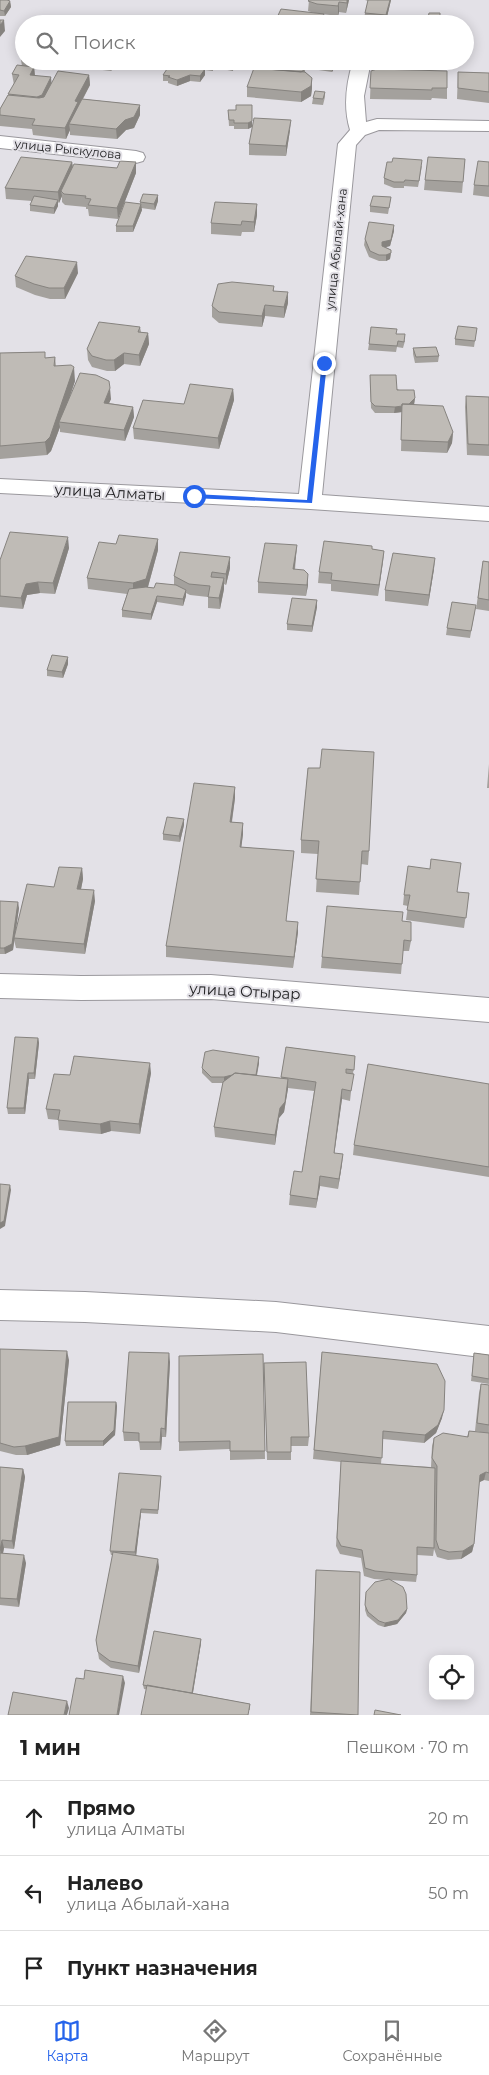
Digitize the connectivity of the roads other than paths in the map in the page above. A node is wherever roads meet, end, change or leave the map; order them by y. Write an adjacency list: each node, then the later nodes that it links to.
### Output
1 (359, 70): 3 (street)
2 (489, 126): 3 (street)
3 (359, 130): 7 (street, улица Абылай-хана)
4 (0, 142): 5 (street, улица Рыскулова)
5 (136, 157)
6 (0, 486): 7 (street, улица Алматы)
7 (310, 502): 8 (street, улица Алматы)
8 (489, 514)
9 (0, 986): 10 (street, улица Отырар)
10 (489, 1010)
11 (0, 1305): 12 (street)
12 (489, 1342)

